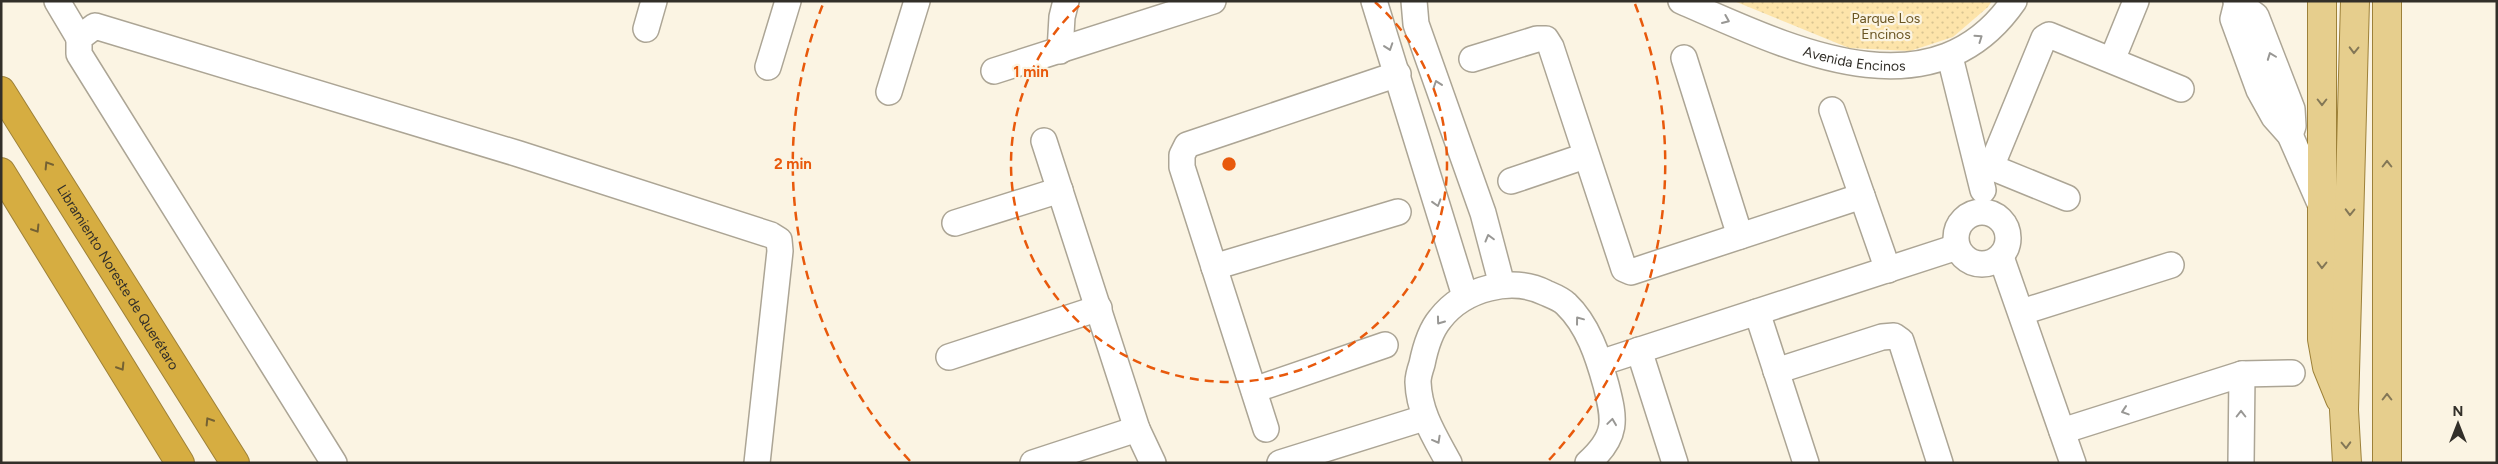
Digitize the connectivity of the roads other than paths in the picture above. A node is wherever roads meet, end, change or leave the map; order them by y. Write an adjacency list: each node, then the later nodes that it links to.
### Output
1 (56, 1): 17 (street)
2 (654, 1): 16 (street)
3 (788, 1): 23 (street)
4 (917, 1): 28 (street)
5 (1066, 1): 18 (street)
6 (1374, 1): 25 (street, one-way to 25)
7 (1414, 1): 48 (street, one-way to 7)
8 (1681, 1): 19 (street, Avenida Encinos, one-way to 19)
9 (2014, 1): 19 (street, Avenida Encinos, one-way to 9)
10 (2136, 1): 22 (street)
11 (2322, 1): 38 (main road, one-way to 38)
12 (2354, 1): 61 (main road, one-way to 61)
13 (2387, 1): 81 (main road, one-way to 13)
14 (1208, 2): 18 (street)
15 (2236, 2): 38 (street)
16 (646, 30)
17 (79, 38): 68 (street); 69 (street)
18 (1060, 51): 24 (street)
19 (1950, 57): 33 (street)
20 (1684, 58): 42 (street)
21 (1472, 59): 31 (street)
22 (2112, 60): 26 (street); 33 (street)
23 (768, 67)
24 (994, 71)
25 (1398, 74): 46 (street); 49 (street, one-way to 49)
26 (2181, 89)
27 (1, 90): 67 (highway, Libramiento Noreste de Querétaro, one-way to 27)
28 (889, 92)
29 (1832, 110): 36 (street)
30 (1044, 141): 35 (street)
31 (1585, 156): 34 (street); 42 (street)
32 (1, 172): 66 (highway, one-way to 66)
33 (1986, 172): 37 (street); 40 (street)
34 (1511, 181)
35 (1060, 190): 41 (street); 50 (street)
36 (1862, 196): 42 (street); 47 (street)
37 (2067, 198)
38 (2323, 210): 61 (main road, one-way to 61)
39 (1398, 212): 46 (street)
40 (1987, 212): 43 (street); 44 (street)
41 (955, 223)
42 (1740, 236)
43 (1957, 247): 44 (street); 47 (street)
44 (2001, 257): 52 (street)
45 (2172, 265): 52 (street)
46 (1214, 267): 60 (street)
47 (1888, 270): 51 (street)
48 (1502, 285): 49 (street); 56 (street, one-way to 48)
49 (1466, 296): 62 (street, one-way to 62)
50 (1099, 308): 55 (street); 63 (street)
51 (1757, 312): 54 (street); 57 (street)
52 (2022, 312): 65 (street)
53 (1385, 345): 60 (street)
54 (1639, 350): 56 (street); 75 (street)
55 (949, 357)
56 (1600, 363): 74 (street, one-way to 56)
57 (1776, 371): 76 (street); 77 (street)
58 (2292, 373): 59 (street)
59 (2242, 374): 65 (street, one-way to 65); 79 (street, one-way to 59)
60 (1254, 390): 64 (street)
61 (2344, 410): 80 (main road, one-way to 80)
62 (1424, 418): 72 (street); 73 (street, one-way to 73)
63 (1137, 428): 70 (street); 71 (street)
64 (1266, 428)
65 (2062, 431): 78 (street)
66 (180, 463)
67 (235, 463)
68 (334, 463)
69 (758, 463)
70 (1033, 463)
71 (1153, 463)
72 (1280, 463)
73 (1449, 463)
74 (1588, 463)
75 (1675, 463)
76 (1806, 463)
77 (1940, 463)
78 (2072, 463)
79 (2241, 463)
80 (2347, 463)
81 (2387, 463)

